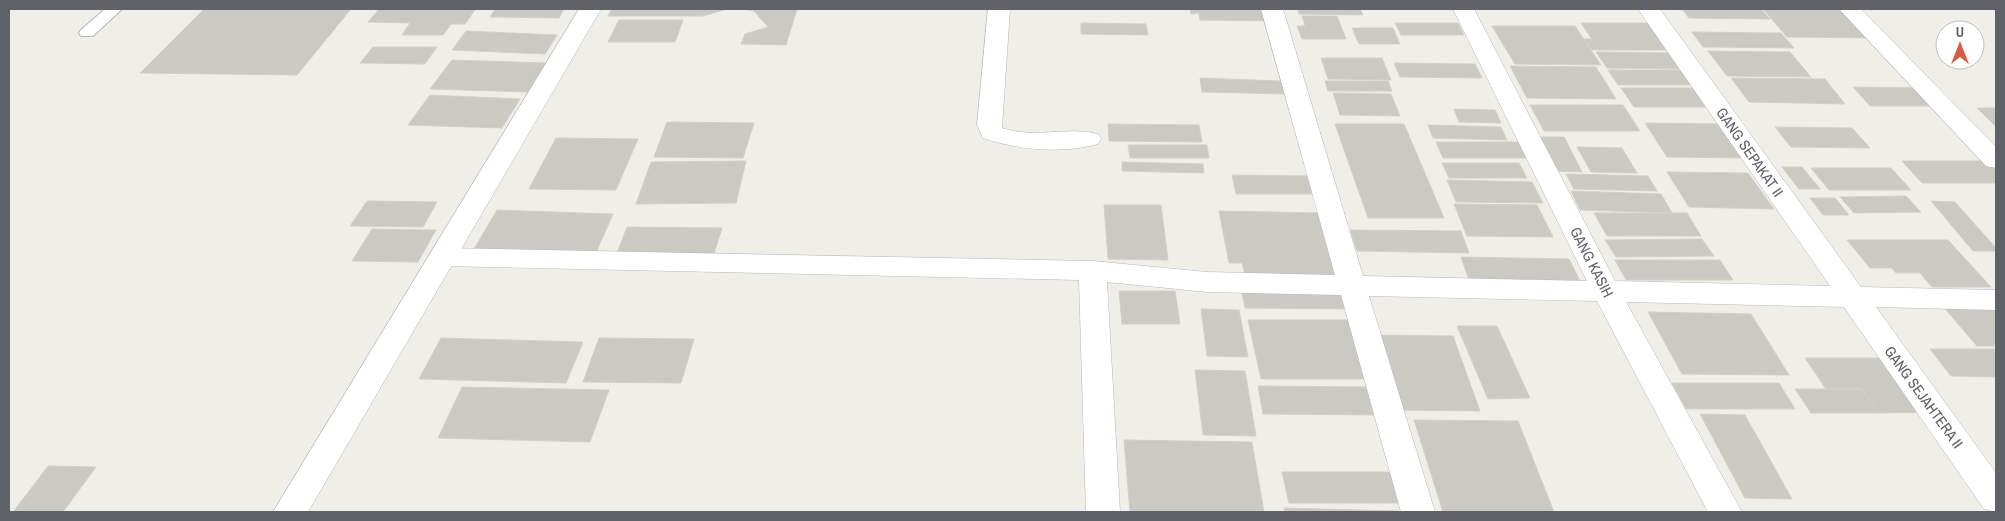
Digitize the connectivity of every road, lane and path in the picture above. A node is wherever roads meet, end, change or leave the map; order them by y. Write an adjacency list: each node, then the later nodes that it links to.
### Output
1 (114, 9): 8 (lane)
2 (590, 9): 11 (street)
3 (998, 9): 9 (street)
4 (1272, 9): 13 (street)
5 (1464, 9): 14 (street, GANG KASIH)
6 (1648, 9): 15 (street, GANG SEPAKAT II)
7 (1849, 9): 10 (street)
8 (87, 33)
9 (1089, 139)
10 (1995, 160)
11 (443, 257): 12 (street); 18 (street)
12 (1093, 271): 13 (street); 19 (street)
13 (1354, 284): 14 (street); 20 (street)
14 (1606, 291): 15 (street); 21 (street, GANG KASIH)
15 (1851, 296): 16 (street); 17 (street, GANG SEJAHTERA II)
16 (1996, 300)
17 (1996, 499)
18 (290, 512)
19 (1103, 512)
20 (1418, 512)
21 (1725, 512)

